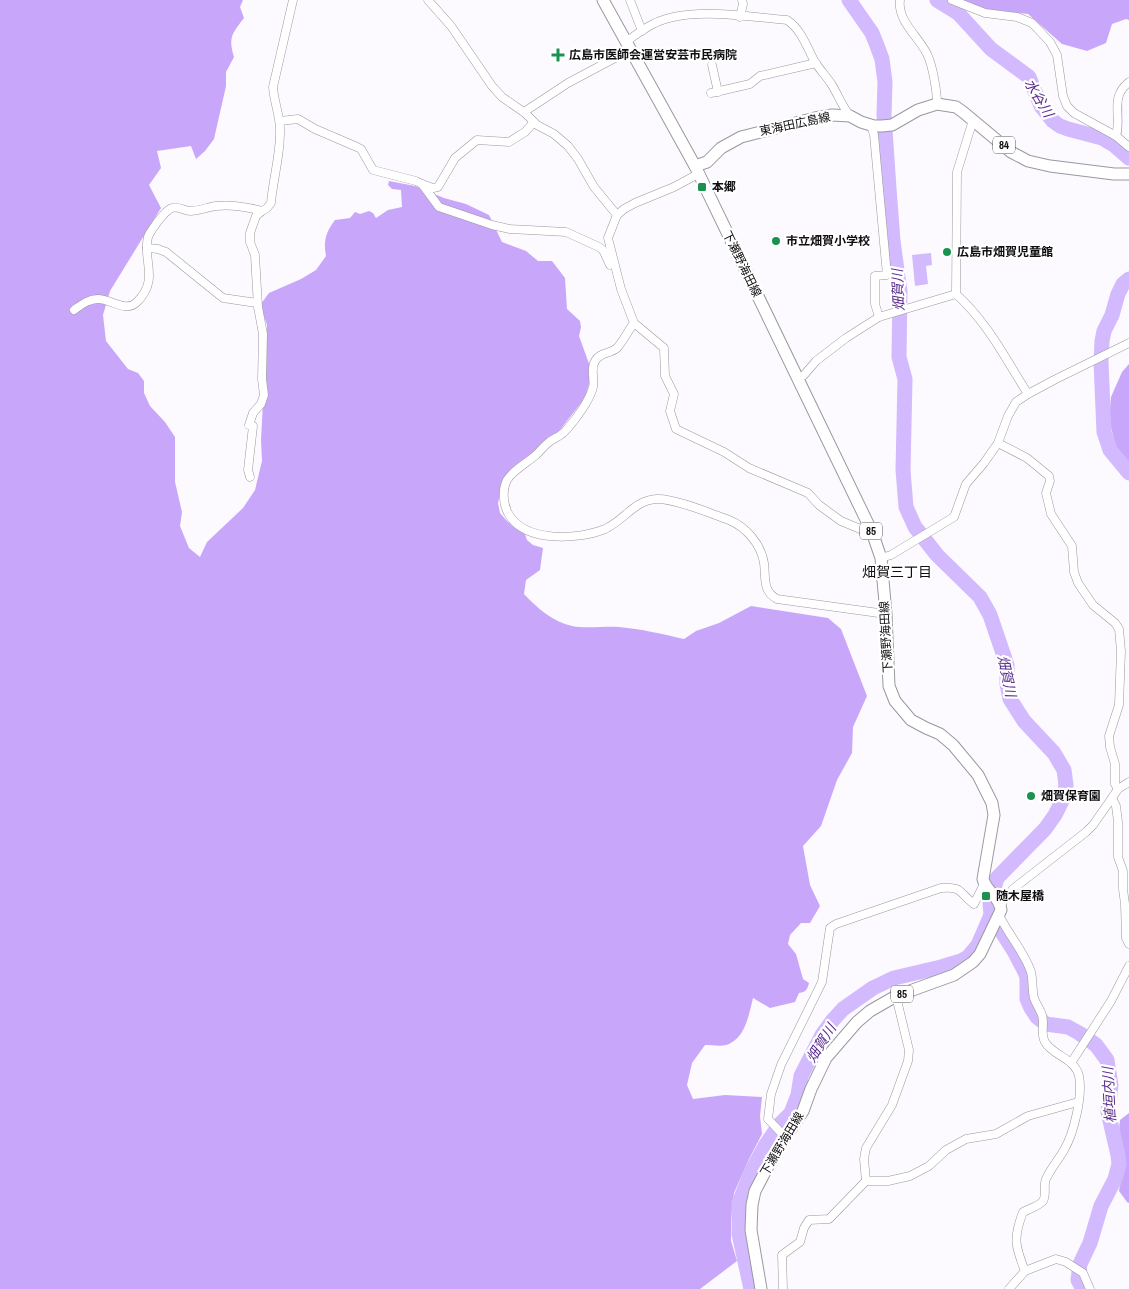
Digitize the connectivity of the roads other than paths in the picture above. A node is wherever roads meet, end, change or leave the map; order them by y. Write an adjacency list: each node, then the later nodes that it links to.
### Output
1 (293, 0): 18 (street)
2 (603, 0): 10 (main road)
3 (630, 0): 9 (street)
4 (742, 0): 8 (street)
5 (900, 0): 14 (street)
6 (952, 0): 21 (street)
7 (431, 1): 15 (street)
8 (740, 17): 9 (street); 11 (street)
9 (642, 31): 10 (street)
10 (628, 46): 15 (street); 23 (main road)
11 (816, 62): 12 (street); 16 (street)
12 (712, 65)
13 (1129, 82): 21 (street)
14 (937, 104): 17 (main road, 84); 20 (main road, 東海田広島線)
15 (524, 112): 19 (street)
16 (850, 116): 20 (main road, 東海田広島線); 23 (main road, 東海田広島線)
17 (973, 120): 24 (main road, 84); 30 (street)
18 (280, 121): 25 (street); 26 (street)
19 (534, 122): 25 (street); 27 (street)
20 (873, 126): 33 (street)
21 (1116, 136): 22 (street)
22 (1129, 147)
23 (697, 170): 27 (street); 36 (main road, 下瀬野海田線 / 85)
24 (1129, 174)
25 (422, 184): 29 (street)
26 (262, 211): 28 (street); 31 (street)
27 (617, 215): 29 (street)
28 (147, 248): 31 (street); 32 (street)
29 (621, 289): 34 (street)
30 (956, 294): 33 (street); 37 (street)
31 (258, 303): 39 (street)
32 (74, 310)
33 (879, 317): 36 (street)
34 (634, 323): 40 (street); 42 (street)
35 (1129, 343): 37 (street)
36 (798, 379): 40 (main road, 下瀬野海田線 / 85)
37 (1028, 394): 38 (street)
38 (998, 443): 41 (street); 44 (street)
39 (250, 477)
40 (872, 532): 41 (main road, 下瀬野海田線 / 85)
41 (881, 558): 42 (main road, 下瀬野海田線 / 85)
42 (886, 614): 46 (main road, 下瀬野海田線 / 85)
43 (1129, 782): 44 (street)
44 (1118, 790): 45 (street)
45 (1112, 798): 47 (street); 48 (street)
46 (985, 886): 47 (main road); 53 (street)
47 (997, 913): 50 (main road, 下瀬野海田線 / 85); 51 (street)
48 (1129, 944)
49 (1129, 966): 51 (street)
50 (896, 996): 53 (main road, 下瀬野海田線 / 85); 54 (street)
51 (1072, 1063): 52 (street)
52 (1078, 1102): 54 (street); 55 (street)
53 (786, 1138): 56 (main road, 下瀬野海田線 / 85)
54 (866, 1181): 57 (street)
55 (1025, 1271): 58 (street); 59 (street)
56 (761, 1289)
57 (783, 1289)
58 (1009, 1289)
59 (1090, 1289)

